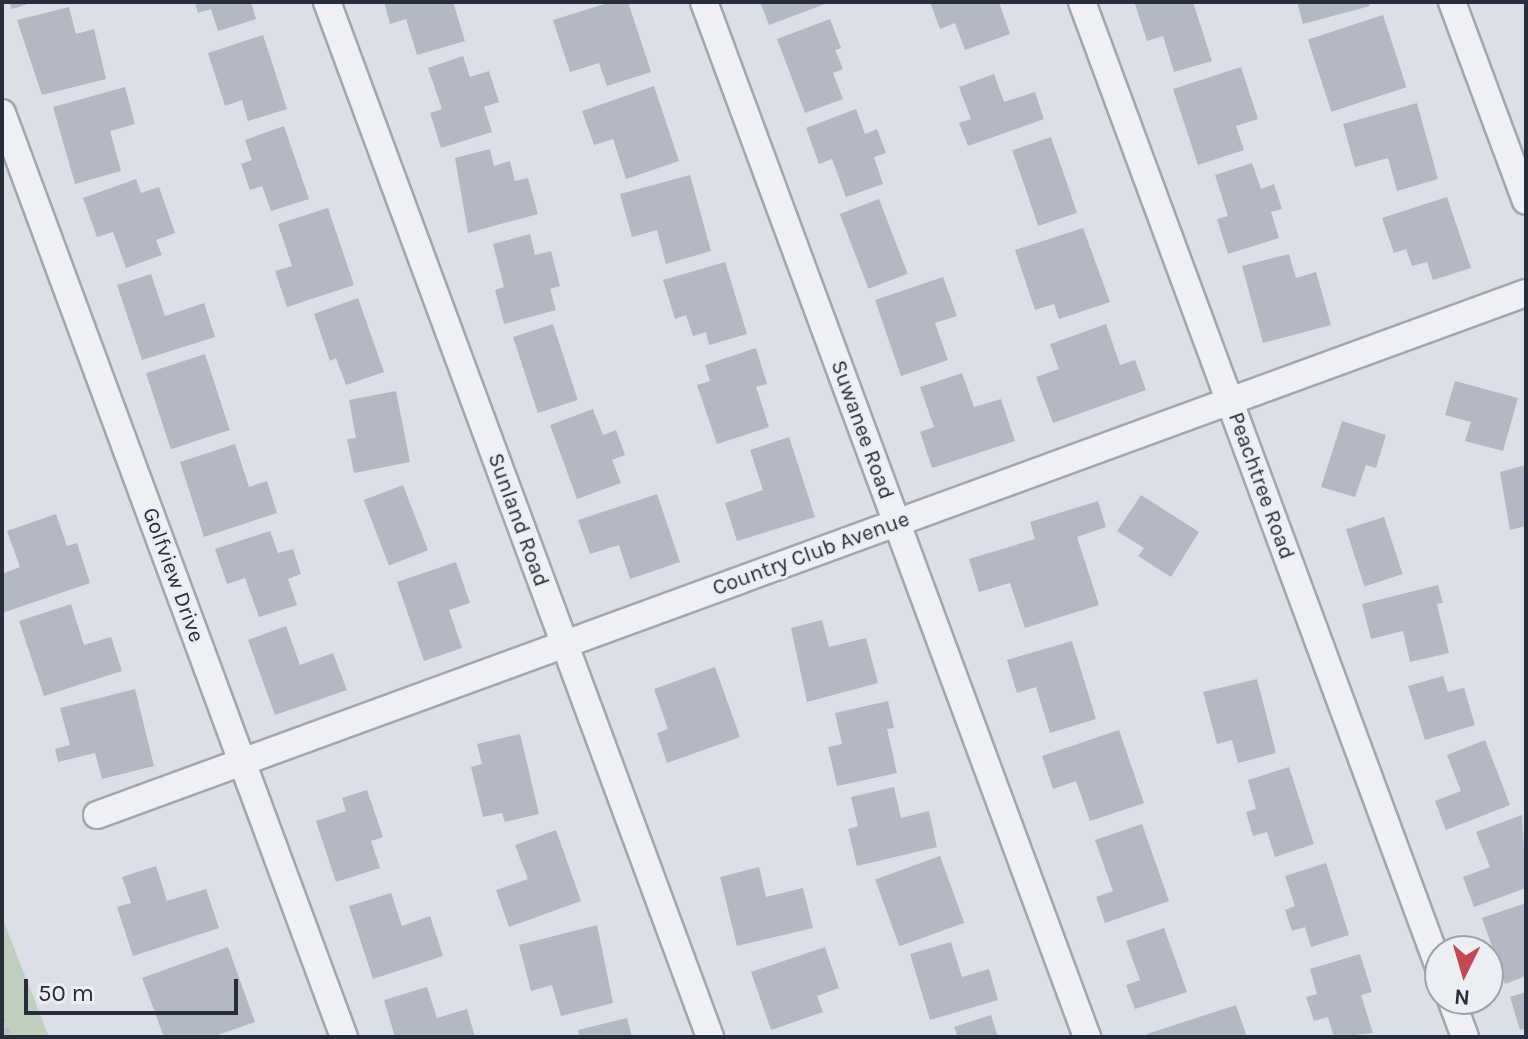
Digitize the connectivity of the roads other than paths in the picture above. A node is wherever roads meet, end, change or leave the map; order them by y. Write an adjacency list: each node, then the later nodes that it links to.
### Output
1 (327, 2): 10 (street, Sunland Road)
2 (704, 2): 9 (street, Suwanee Road)
3 (1082, 2): 8 (street, Peachtree Road)
4 (1452, 2): 6 (street)
5 (2, 113): 11 (street, Golfview Drive)
6 (1526, 201)
7 (1526, 293): 8 (street, Country Club Avenue)
8 (1230, 401): 9 (street, Country Club Avenue); 13 (street, Peachtree Road)
9 (896, 523): 10 (street, Country Club Avenue); 17 (street, Suwanee Road)
10 (564, 644): 11 (street, Country Club Avenue); 16 (street, Sunland Road)
11 (242, 762): 12 (street, Country Club Avenue); 15 (street, Golfview Drive)
12 (97, 815)
13 (1427, 935)
14 (1457, 1015): 18 (street)
15 (344, 1037)
16 (710, 1037)
17 (1087, 1037)
18 (1465, 1037)

